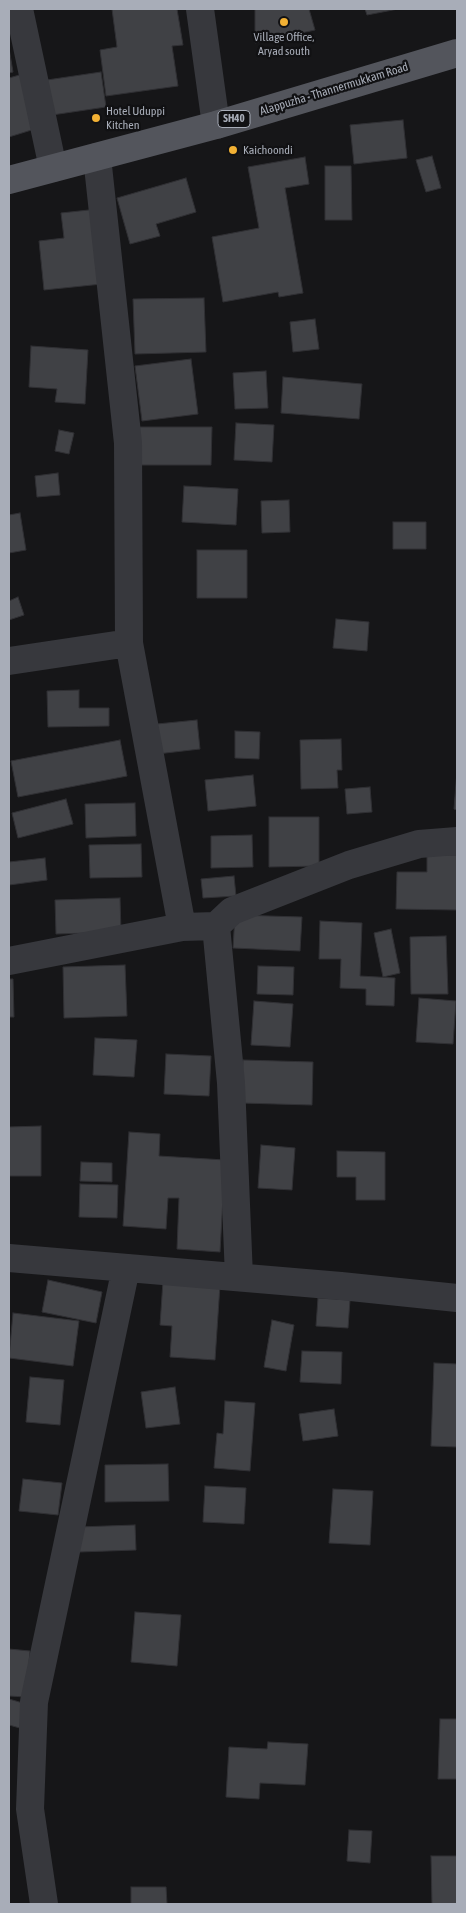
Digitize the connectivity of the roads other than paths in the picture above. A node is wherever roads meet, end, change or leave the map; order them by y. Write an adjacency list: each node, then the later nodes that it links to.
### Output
1 (19, 9): 6 (street)
2 (200, 9): 4 (street)
3 (457, 53): 4 (main road, Alappuzha - Thannermukkam Road / SH40)
4 (216, 125): 5 (main road, Alappuzha - Thannermukkam Road / SH40)
5 (97, 157): 6 (main road, Alappuzha - Thannermukkam Road / SH40); 8 (street)
6 (53, 168): 7 (main road, Alappuzha - Thannermukkam Road / SH40)
7 (9, 180)
8 (129, 643): 9 (street); 12 (street)
9 (9, 661)
10 (457, 841): 11 (street)
11 (216, 926): 12 (street); 16 (street)
12 (182, 927): 13 (street)
13 (9, 961)
14 (9, 1258): 15 (street)
15 (126, 1268): 16 (street); 18 (street)
16 (239, 1278): 17 (street)
17 (457, 1298)
18 (44, 1904)

